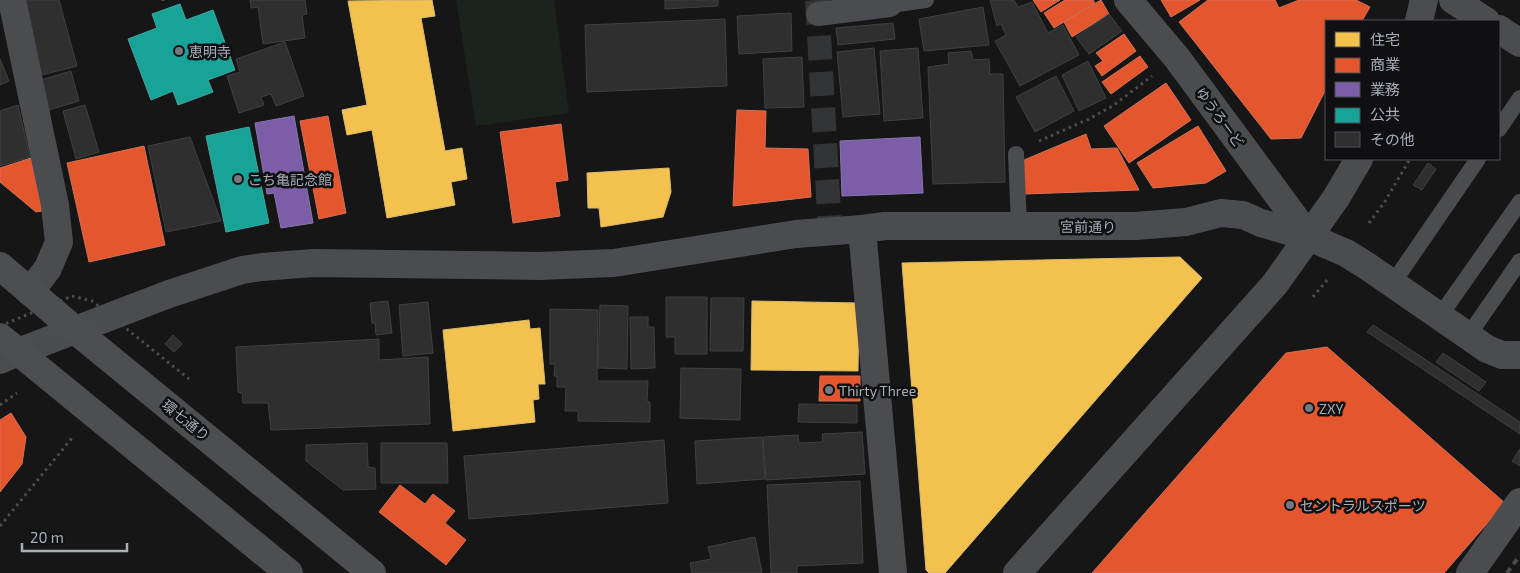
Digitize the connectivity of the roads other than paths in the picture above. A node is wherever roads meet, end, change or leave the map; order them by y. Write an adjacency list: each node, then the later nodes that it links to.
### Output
1 (12, 0): 22 (street)
2 (926, 0): 6 (lane)
3 (1128, 0): 18 (street, ゆうろーど)
4 (1424, 0): 8 (street)
5 (1453, 0): 9 (street)
6 (890, 5): 7 (street)
7 (818, 14)
8 (1418, 20)
9 (1484, 20)
10 (1520, 98): 11 (lane)
11 (1500, 128)
12 (1016, 154): 16 (lane)
13 (1358, 160): 18 (street)
14 (1477, 160): 21 (lane)
15 (1520, 202): 23 (lane)
16 (1019, 226): 17 (street, 宮前通り); 18 (street, 宮前通り)
17 (862, 228): 24 (street, 宮前通り); 31 (street)
18 (1309, 237): 21 (street, 宮前通り); 32 (street)
19 (1520, 261): 25 (lane)
20 (0, 266): 22 (main road, 環七通り)
21 (1392, 283): 23 (street, 宮前通り)
22 (30, 292): 24 (main road, 環七通り)
23 (1440, 316): 25 (street, 宮前通り)
24 (74, 330): 26 (street, 宮前通り); 30 (main road, 環七通り)
25 (1468, 336): 27 (street, 宮前通り)
26 (6, 350): 29 (main road)
27 (1520, 355)
28 (1520, 502): 33 (street)
29 (290, 573)
30 (372, 573)
31 (894, 573)
32 (1017, 573)
33 (1470, 573)

